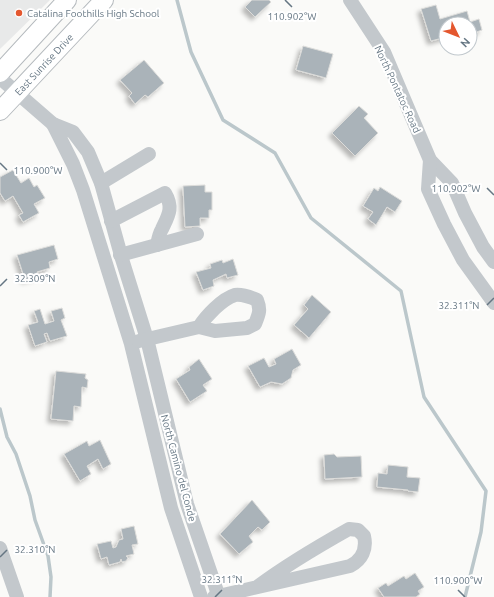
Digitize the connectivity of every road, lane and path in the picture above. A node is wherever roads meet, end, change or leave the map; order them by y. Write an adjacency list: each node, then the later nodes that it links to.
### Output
1 (67, 0): 4 (main road)
2 (104, 0): 6 (main road, East Sunrise Drive)
3 (350, 0): 10 (street, North Pontatoc Road)
4 (0, 73)
5 (0, 78): 6 (street, North Camino del Conde)
6 (17, 92): 7 (main road, East Sunrise Drive); 8 (street, North Camino del Conde)
7 (0, 111)
8 (53, 124): 11 (street, North Camino del Conde); 20 (street, North Camino del Conde)
9 (149, 154): 11 (street)
10 (430, 160): 16 (street, North Pontatoc Road); 17 (street, North Pontatoc Road)
11 (101, 183): 12 (street, North Camino del Conde)
12 (112, 221): 14 (street); 15 (street, North Camino del Conde)
13 (197, 234): 14 (street)
14 (157, 245): 15 (street)
15 (120, 255): 19 (street, North Camino del Conde)
16 (494, 262)
17 (494, 303)
18 (199, 327): 19 (street)
19 (147, 339): 20 (street); 25 (street, North Camino del Conde)
20 (131, 344): 24 (street, North Camino del Conde)
21 (0, 548): 23 (street)
22 (257, 587): 22 (street, North Camino del Conde); 25 (street, North Camino del Conde)
23 (17, 597)
24 (201, 597)
25 (217, 597)

